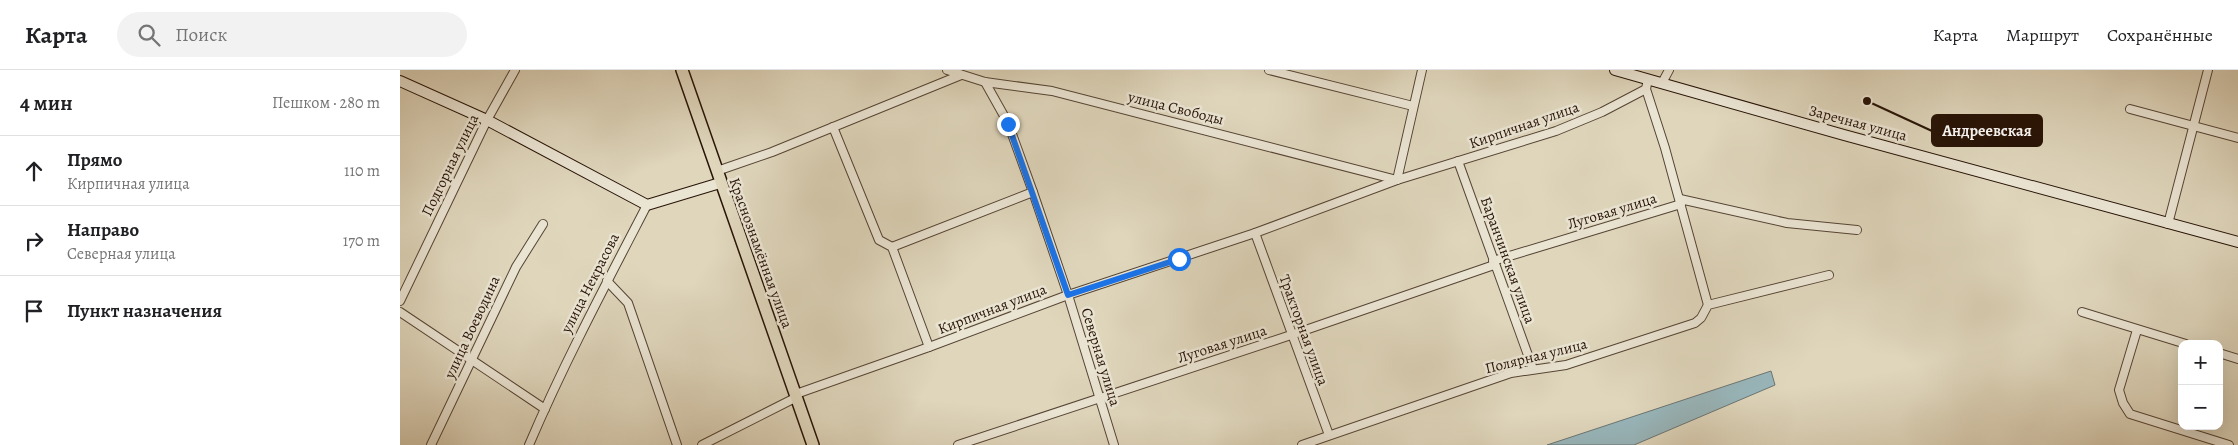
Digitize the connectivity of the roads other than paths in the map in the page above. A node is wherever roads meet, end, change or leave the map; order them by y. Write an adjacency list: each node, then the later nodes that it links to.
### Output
1 (515, 70): 18 (street, Подгорная улица)
2 (682, 70): 23 (main road, Краснознамённая улица)
3 (947, 70): 10 (street, улица Свободы)
4 (976, 70): 11 (street)
5 (1269, 70): 16 (street)
6 (1422, 70): 16 (street)
7 (1615, 70): 15 (street, Заречная улица)
8 (1669, 70): 14 (street)
9 (2208, 70): 19 (street)
10 (961, 75): 11 (street, улица Свободы); 20 (street)
11 (974, 79): 13 (street, улица Свободы)
12 (400, 81): 18 (street)
13 (985, 82): 24 (street, улица Свободы); 26 (street, Северная улица)
14 (1662, 83): 15 (street, Заречная улица); 30 (street, Заречная улица)
15 (1647, 84): 22 (street, Кирпичная улица); 27 (street)
16 (1412, 106): 24 (street)
17 (2130, 109): 19 (street)
18 (487, 120): 28 (street); 39 (street, Подгорная улица)
19 (2193, 125): 21 (street); 30 (street)
20 (833, 127): 23 (street); 34 (street)
21 (2238, 138)
22 (1458, 161): 24 (street, Кирпичная улица); 35 (street, Баранчинская улица)
23 (717, 170): 25 (main road, Краснознамённая улица)
24 (1397, 180): 32 (street, Кирпичная улица)
25 (720, 183): 28 (street); 51 (main road, Краснознамённая улица)
26 (1032, 192): 34 (street); 38 (street, Северная улица)
27 (1680, 202): 31 (street, Луговая улица); 35 (street, Луговая улица); 40 (street)
28 (647, 205): 37 (street, улица Некрасова)
29 (544, 224): 49 (street, улица Воеводина)
30 (2168, 224): 33 (street, Заречная улица)
31 (1857, 230)
32 (1255, 233): 38 (street, Кирпичная улица); 44 (street, Тракторная улица)
33 (2238, 242)
34 (892, 246): 46 (street)
35 (1494, 263): 44 (street, Луговая улица); 50 (street, Баранчинская улица)
36 (1829, 275): 40 (street)
37 (607, 281): 53 (street, улица Некрасова); 57 (street)
38 (1068, 295): 46 (street, Кирпичная улица); 52 (street, Северная улица)
39 (400, 301)
40 (1708, 305): 50 (street, Полярная улица)
41 (400, 312): 49 (street)
42 (2082, 312): 43 (street)
43 (2137, 330): 45 (street); 63 (street)
44 (1291, 335): 52 (street, Луговая улица); 54 (street, Тракторная улица)
45 (2178, 342)
46 (929, 347): 51 (street, Кирпичная улица)
47 (2223, 354): 48 (street)
48 (2238, 359)
49 (471, 361): 53 (street); 55 (street, улица Воеводина)
50 (1533, 369): 54 (street, Полярная улица)
51 (796, 395): 58 (street, Кирпичная улица); 59 (main road, Краснознамённая улица)
52 (1098, 399): 60 (street, Луговая улица); 61 (street, Северная улица)
53 (545, 409): 56 (street, улица Некрасова)
54 (1329, 435): 62 (street, Полярная улица)
55 (431, 445)
56 (529, 445)
57 (677, 445)
58 (702, 445)
59 (813, 445)
60 (958, 445)
61 (1114, 445)
62 (1302, 445)
63 (2230, 445)

